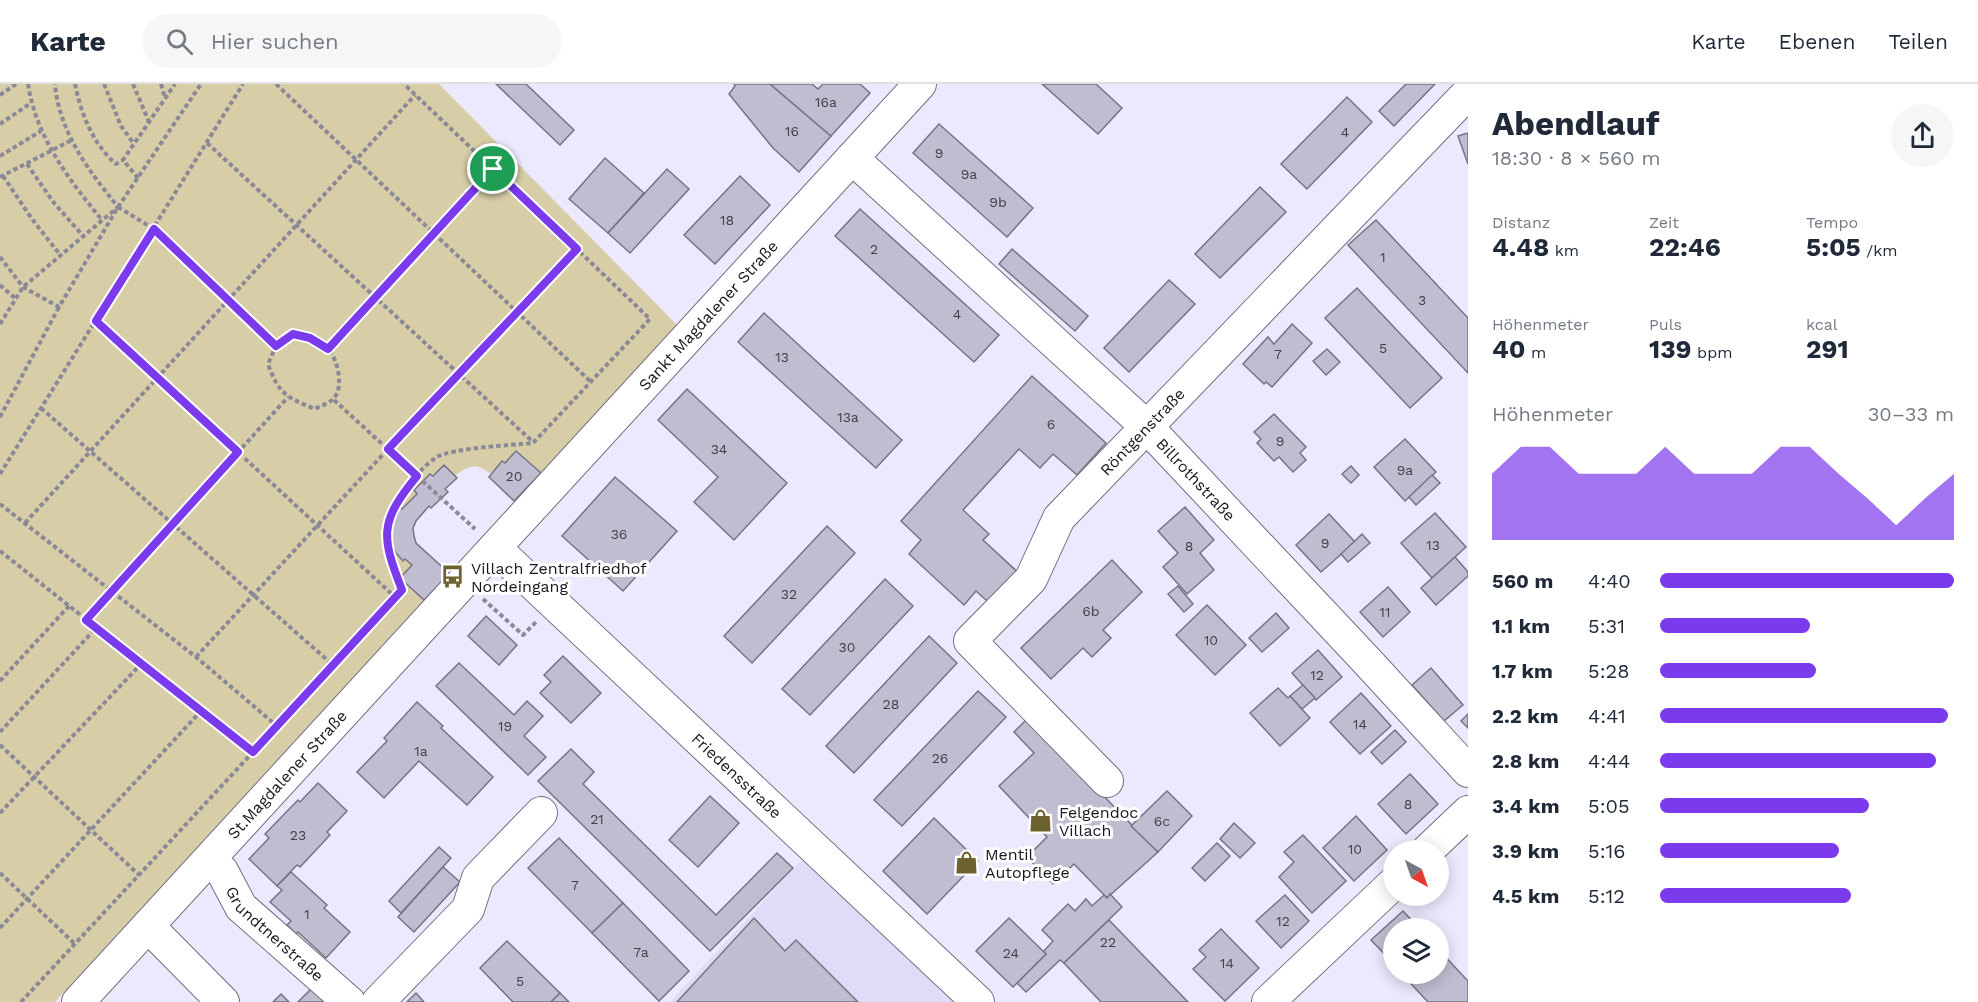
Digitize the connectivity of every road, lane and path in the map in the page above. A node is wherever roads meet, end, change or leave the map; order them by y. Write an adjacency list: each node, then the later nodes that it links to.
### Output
1 (16, 84): 15 (path)
2 (28, 84): 18 (path)
3 (55, 84): 22 (path)
4 (75, 84): 29 (path)
5 (104, 84): 24 (path)
6 (133, 84): 19 (path)
7 (161, 84): 17 (path)
8 (175, 84): 17 (path)
9 (201, 84): 33 (path)
10 (243, 84): 23 (path)
11 (276, 84): 28 (path)
12 (404, 84): 16 (path)
13 (920, 84): 27 (street, Sankt Magdalener Straße)
14 (1468, 93): 61 (street, Röntgenstraße)
15 (0, 95)
16 (415, 95): 28 (path); 31 (path)
17 (165, 98): 19 (path)
18 (31, 103): 20 (path); 21 (path)
19 (149, 122): 24 (path)
20 (0, 124)
21 (41, 131): 25 (path); 26 (path)
22 (72, 140): 25 (path); 34 (path)
23 (207, 142): 36 (path); 37 (path)
24 (134, 144): 29 (path)
25 (52, 151): 30 (path); 35 (path)
26 (0, 156)
27 (852, 158): 61 (street, Billrothstraße); 72 (street, Sankt Magdalener Straße)
28 (355, 159): 36 (path); 38 (path)
29 (123, 160): 33 (path)
30 (27, 164): 32 (path); 39 (path)
31 (493, 169): 38 (path); 40 (path)
32 (1, 177): 41 (path)
33 (138, 178): 34 (path)
34 (118, 207): 35 (path); 37 (path); 48 (path)
35 (102, 220): 39 (path)
36 (296, 224): 45 (path); 47 (path)
37 (154, 229): 47 (path); 50 (path)
38 (434, 234): 45 (path); 49 (path)
39 (84, 237): 41 (path)
40 (577, 249): 49 (path); 56 (path)
41 (61, 256): 44 (path)
42 (0, 257): 44 (path)
43 (0, 285): 46 (path)
44 (23, 287): 46 (path); 48 (path)
45 (376, 298): 53 (path); 54 (path)
46 (16, 299): 51 (path)
47 (227, 299): 52 (path); 55 (path)
48 (59, 307): 60 (path)
49 (517, 313): 54 (path); 56 (path)
50 (96, 321): 55 (path); 59 (path)
51 (0, 324)
52 (276, 346): 53 (path); 57 (path)
53 (328, 349): 58 (path)
54 (458, 374): 62 (path); 63 (path)
55 (157, 377): 64 (path); 65 (path)
56 (591, 382): 62 (path)
57 (288, 398): 58 (path); 65 (path)
58 (334, 399): 63 (path)
59 (41, 408): 64 (path); 66 (path)
60 (0, 417)
61 (1146, 426): 89 (street, Billrothstraße); 91 (street, Röntgenstraße)
62 (533, 443): 67 (path)
63 (388, 449): 67 (path); 71 (path)
64 (90, 451): 69 (path); 70 (path)
65 (238, 452): 70 (path); 71 (path)
66 (0, 474)
67 (417, 476): 72 (path); 76 (path)
68 (0, 504): 69 (path)
69 (25, 523): 74 (path)
70 (173, 524): 74 (path); 75 (path)
71 (317, 525): 75 (path); 76 (path)
72 (495, 548): 97 (street, St.Magdalener Straße); 110 (street, Friedensstraße)
73 (0, 551): 77 (path)
74 (111, 591): 78 (path); 80 (path)
75 (254, 594): 80 (path); 82 (path)
76 (395, 597): 82 (path)
77 (69, 606): 78 (path); 83 (path)
78 (86, 620): 79 (path)
79 (96, 628): 81 (path); 86 (path)
80 (196, 657): 85 (path)
81 (141, 664): 84 (path); 90 (path)
82 (333, 665): 85 (path)
83 (0, 681)
84 (201, 711): 88 (path); 95 (path)
85 (277, 726): 88 (path)
86 (0, 732)
87 (0, 745): 90 (path)
88 (253, 752): 99 (path)
89 (1468, 771)
90 (34, 777): 93 (path); 95 (path)
91 (1107, 781)
92 (1468, 812): 96 (street)
93 (0, 813)
94 (541, 813): 109 (street)
95 (91, 830): 99 (path); 101 (path)
96 (1439, 840)
97 (210, 859): 102 (street, St.Magdalener Straße); 108 (street, Grundtnerstraße)
98 (0, 873): 101 (path)
99 (140, 875): 104 (path)
100 (1383, 893): 111 (street)
101 (27, 898): 103 (path); 104 (path)
102 (148, 926): 106 (street, St.Magdalener Straße); 107 (street)
103 (0, 928)
104 (75, 944): 105 (path)
105 (21, 1002)
106 (78, 1002)
107 (223, 1002)
108 (349, 1002)
109 (378, 1002)
110 (978, 1002)
111 (1268, 1002)

